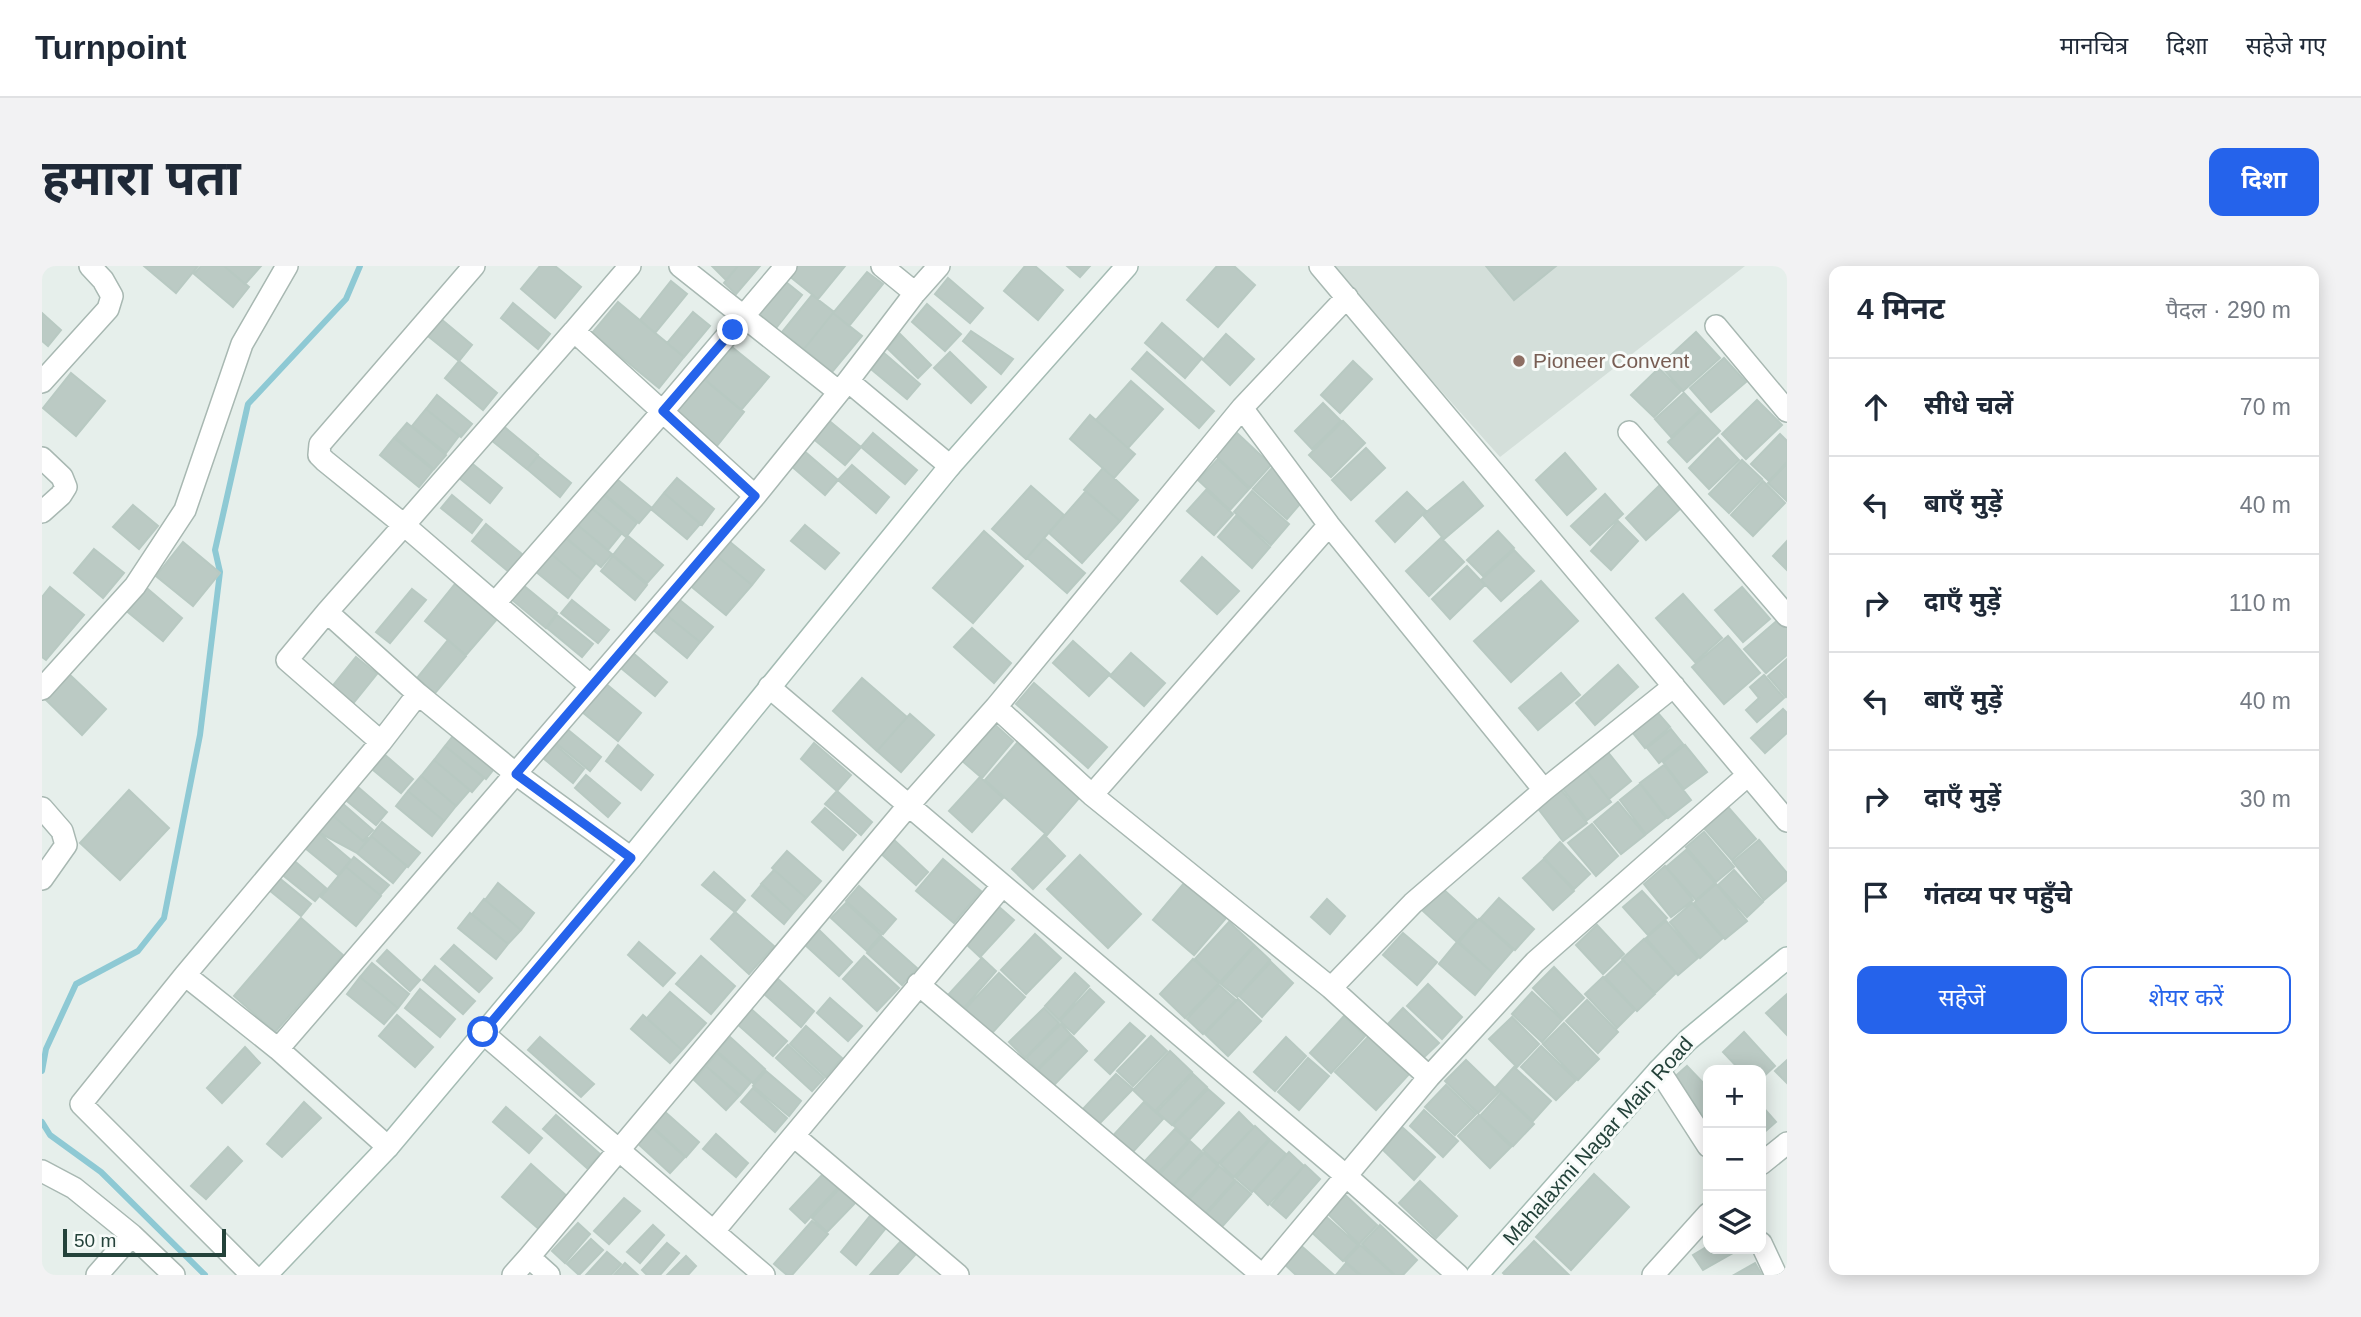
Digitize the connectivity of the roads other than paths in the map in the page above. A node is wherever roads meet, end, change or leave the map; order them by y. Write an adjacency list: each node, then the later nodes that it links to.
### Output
1 (90, 266): 16 (street)
2 (287, 266): 34 (street)
3 (474, 266): 26 (street)
4 (630, 266): 15 (street)
5 (680, 266): 13 (street)
6 (786, 266): 13 (street)
7 (882, 266): 11 (street)
8 (939, 266): 11 (street)
9 (1127, 266): 23 (street)
10 (1320, 266): 12 (street)
11 (915, 293): 17 (street)
12 (1347, 297): 18 (street); 32 (street)
13 (744, 317): 17 (street); 19 (street)
14 (1716, 326): 20 (street)
15 (574, 331): 19 (street); 26 (street)
16 (42, 382)
17 (843, 386): 23 (street); 24 (street)
18 (1242, 408): 27 (street); 36 (street)
19 (663, 411): 24 (street); 28 (street)
20 (1787, 411)
21 (1629, 432): 30 (street)
22 (42, 458): 25 (street)
23 (950, 466): 33 (street)
24 (755, 496): 31 (street)
25 (42, 512)
26 (404, 525): 28 (street); 29 (street)
27 (1329, 525): 40 (street); 41 (street)
28 (495, 603): 31 (street)
29 (327, 612): 35 (street); 37 (street)
30 (1787, 616)
31 (592, 685): 38 (street)
32 (1674, 686): 39 (street); 40 (street)
33 (769, 687): 42 (street); 45 (street)
34 (42, 689)
35 (418, 694): 37 (street); 38 (street)
36 (996, 707): 41 (street); 42 (street)
37 (381, 742): 49 (street)
38 (516, 774): 45 (street); 53 (street)
39 (1748, 775): 44 (street); 55 (street)
40 (1544, 790): 51 (street)
41 (1091, 795): 51 (street)
42 (908, 806): 47 (street); 60 (street)
43 (42, 808): 46 (street)
44 (1787, 821)
45 (631, 858): 52 (street)
46 (42, 879)
47 (1003, 886): 50 (street); 63 (street)
48 (1787, 958): 54 (street, Mahalaxmi Nagar Main Road)
49 (186, 975): 53 (street); 71 (street)
50 (918, 985): 56 (street); 77 (street)
51 (1331, 988): 55 (street)
52 (483, 1032): 59 (street); 60 (street)
53 (278, 1049): 59 (street)
54 (1659, 1070): 57 (street); 79 (street, Mahalaxmi Nagar Main Road)
55 (1429, 1077): 63 (street)
56 (794, 1136): 65 (street); 76 (street)
57 (1703, 1138)
58 (1787, 1143): 61 (street)
59 (388, 1147): 72 (street)
60 (620, 1150): 65 (street); 68 (street)
61 (1766, 1160)
62 (42, 1171): 66 (street)
63 (1345, 1175): 77 (street); 78 (street)
64 (1703, 1220): 80 (street)
65 (714, 1231): 75 (street)
66 (132, 1234): 69 (street); 70 (street)
67 (1766, 1254): 81 (street)
68 (529, 1257): 73 (street); 74 (street)
69 (97, 1275)
70 (174, 1275)
71 (253, 1275)
72 (266, 1275)
73 (513, 1275)
74 (549, 1275)
75 (764, 1275)
76 (958, 1275)
77 (1262, 1275)
78 (1458, 1275)
79 (1477, 1275)
80 (1653, 1275)
81 (1776, 1275)

